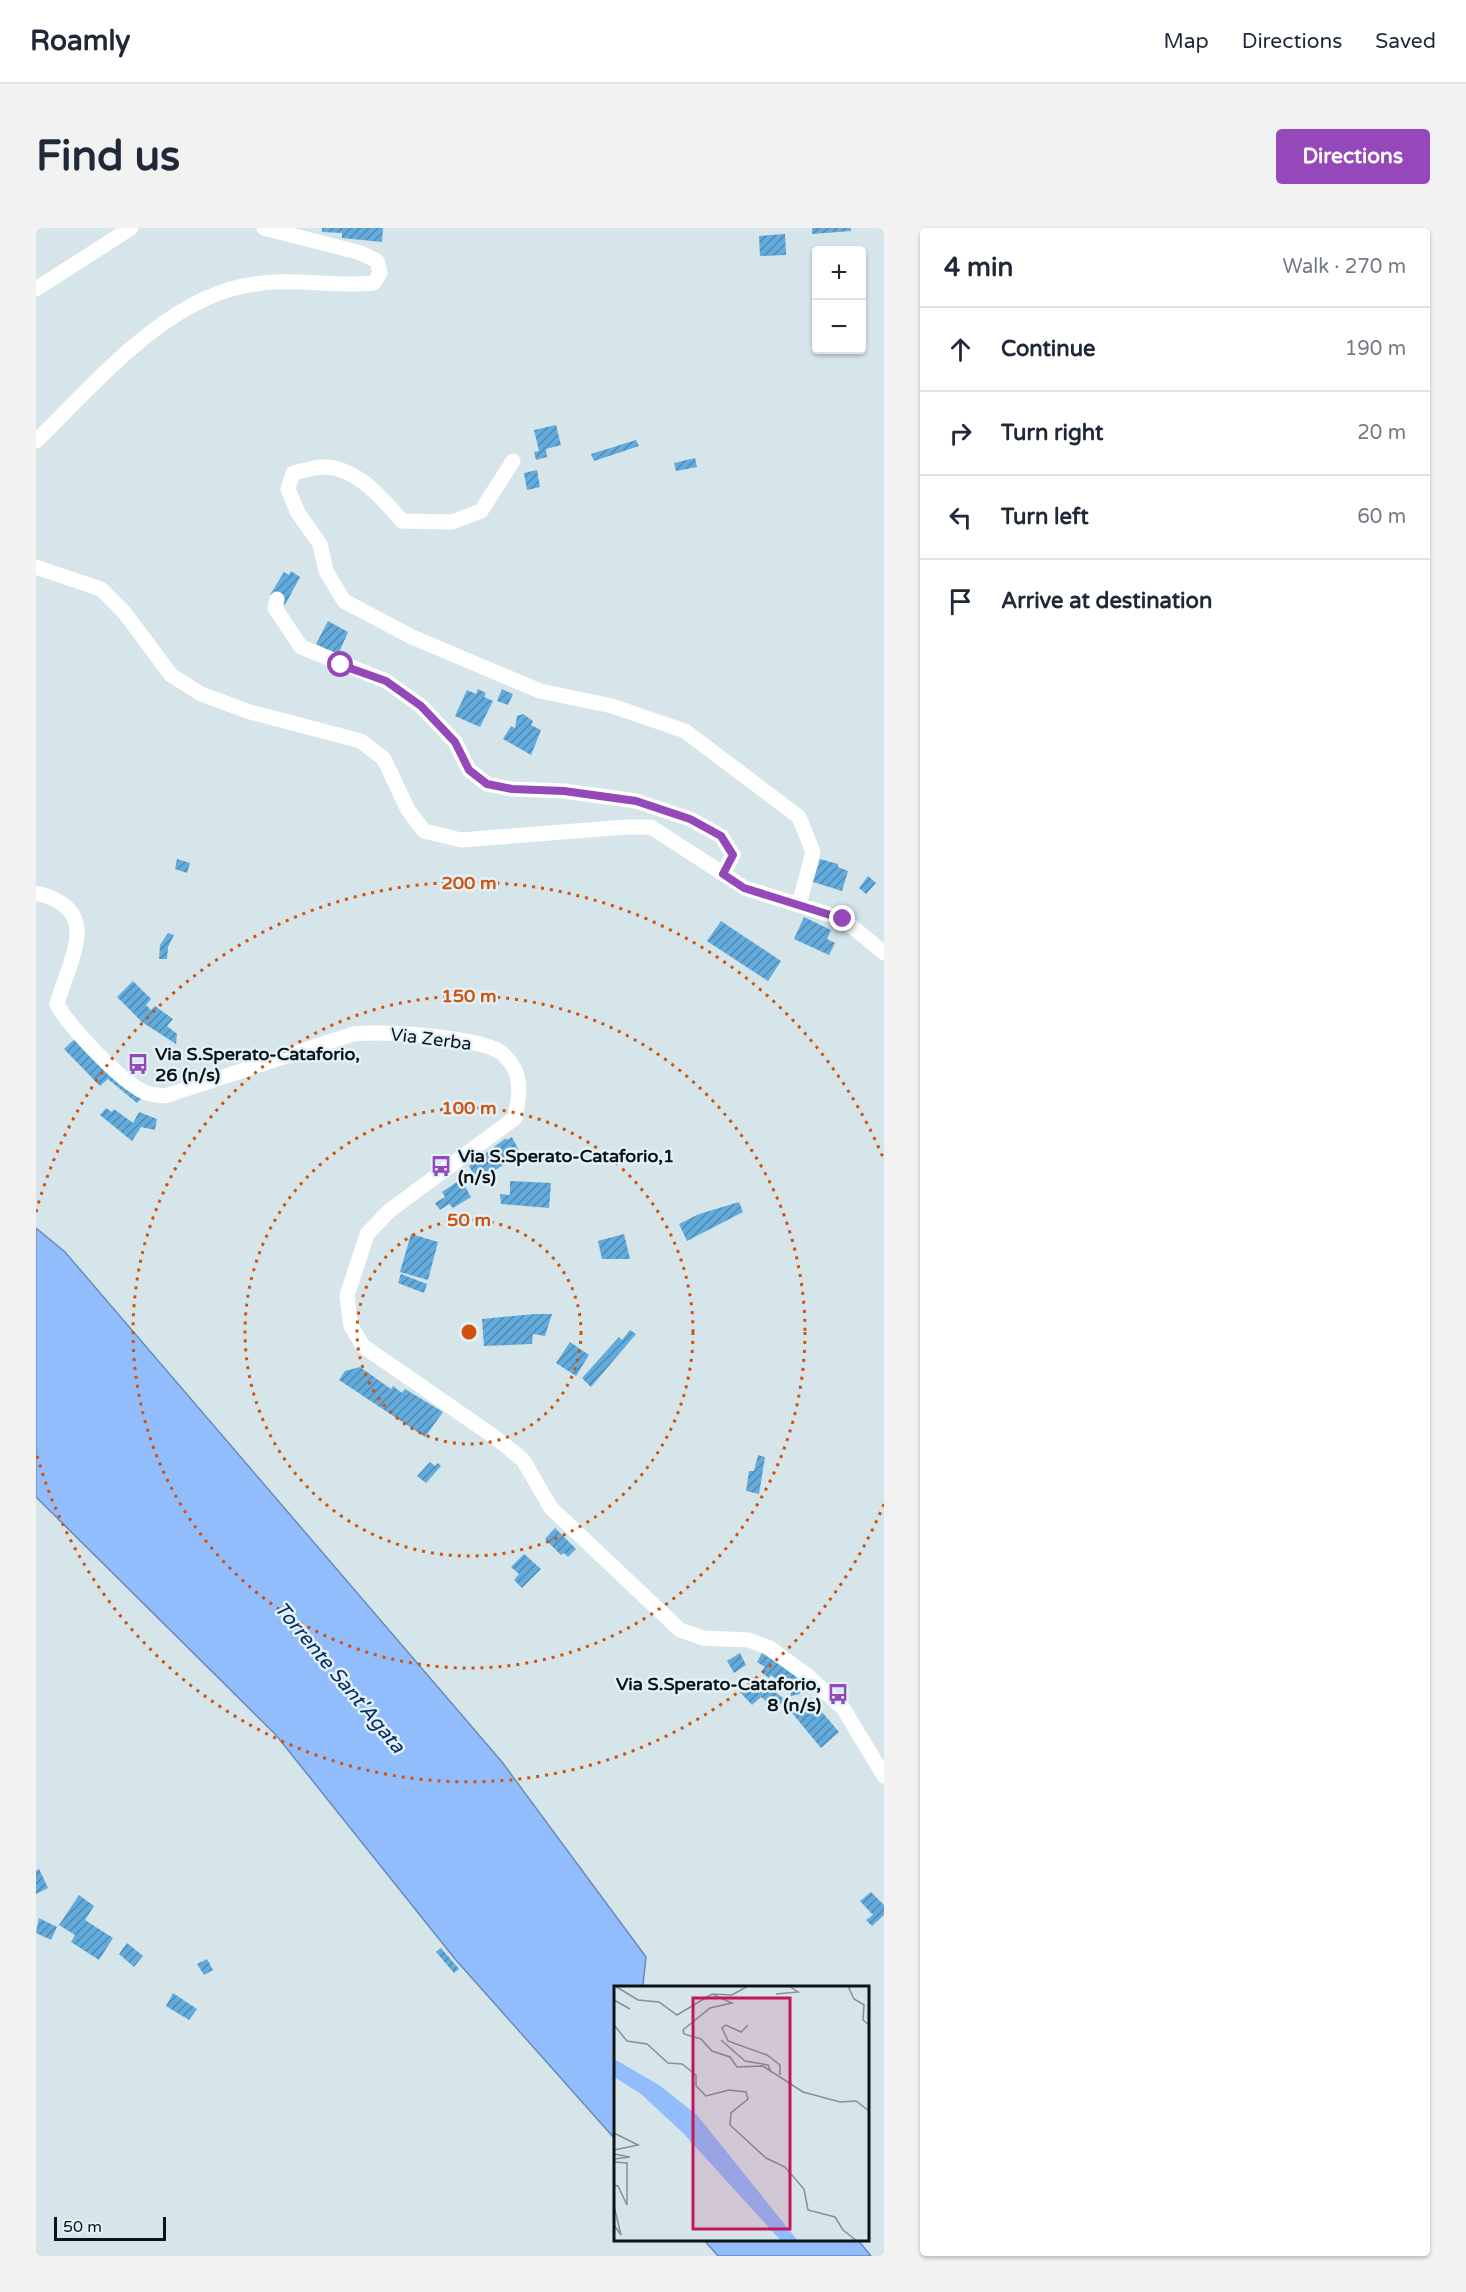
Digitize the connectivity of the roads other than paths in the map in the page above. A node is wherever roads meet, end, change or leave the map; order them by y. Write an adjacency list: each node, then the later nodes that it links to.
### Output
1 (131, 228): 3 (street)
2 (264, 228): 4 (street)
3 (36, 289)
4 (36, 441)
5 (513, 460): 10 (street)
6 (36, 567): 8 (street)
7 (277, 600): 8 (street)
8 (723, 874): 10 (street)
9 (36, 893): 12 (street, Via Zerba)
10 (799, 906): 11 (street)
11 (884, 952)
12 (884, 1776)

